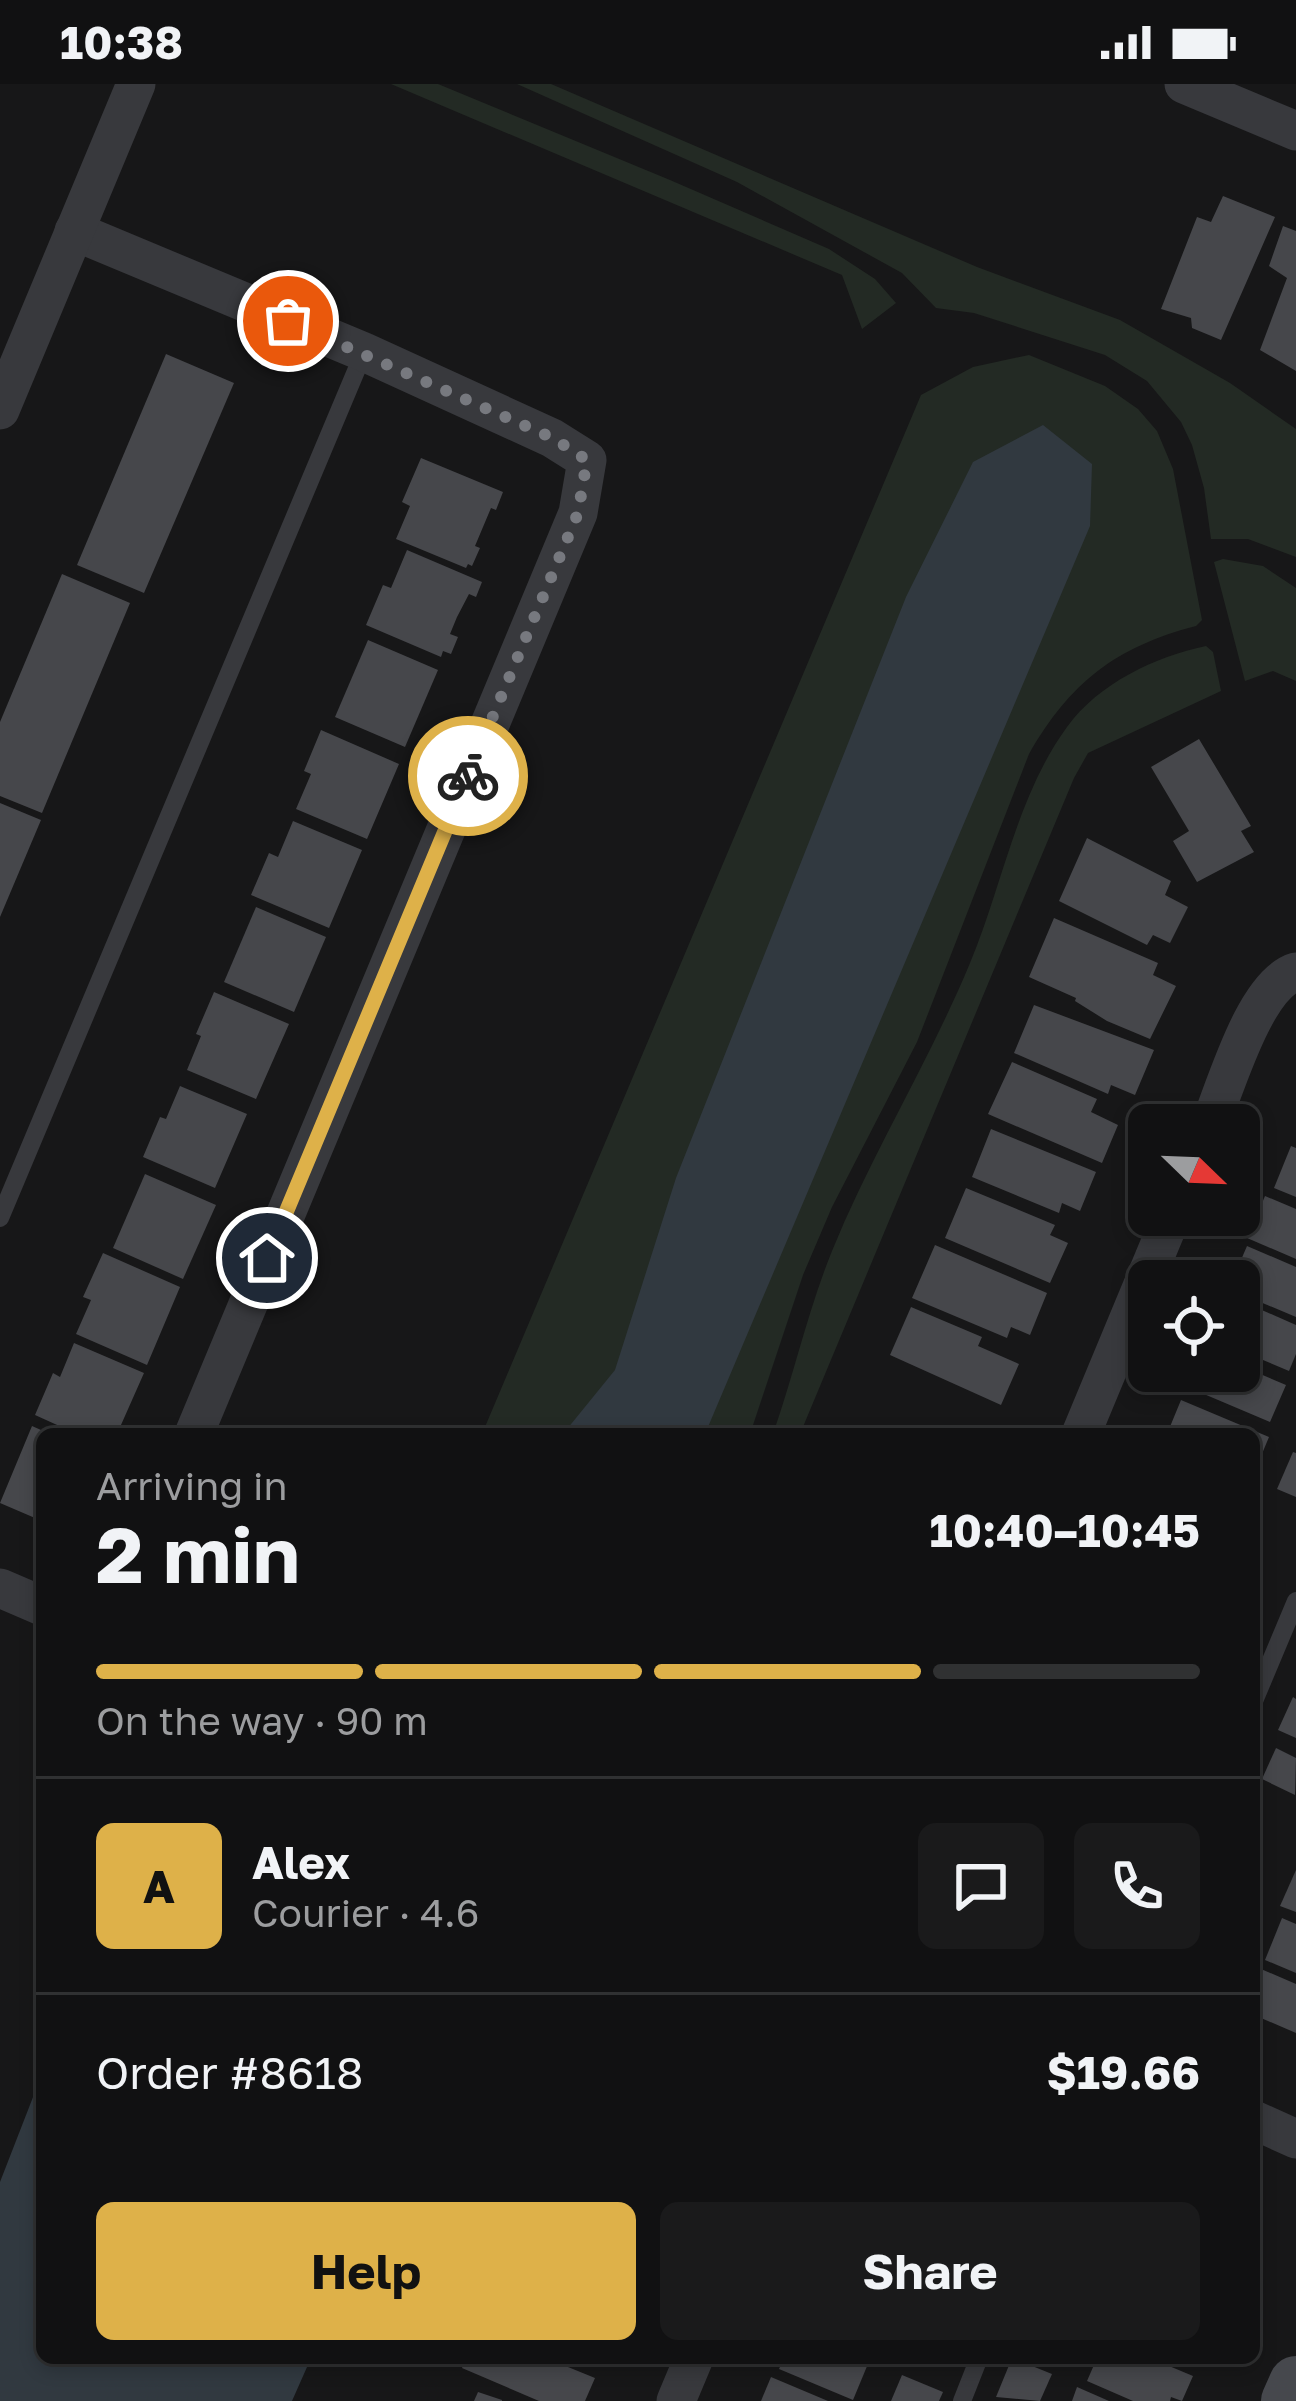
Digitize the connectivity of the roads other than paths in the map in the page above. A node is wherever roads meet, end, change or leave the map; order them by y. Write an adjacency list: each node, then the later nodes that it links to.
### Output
1 (136, 84): 4 (street)
2 (1184, 84): 3 (street)
3 (1296, 131)
4 (74, 231): 5 (street); 6 (street)
5 (364, 352): 9 (lane); 11 (street)
6 (0, 410)
7 (1296, 971): 8 (street)
8 (1219, 1104)
9 (0, 1218)
10 (1163, 1236): 12 (street)
11 (197, 1428)
12 (1084, 1428)
13 (0, 1588): 15 (street)
14 (1296, 1601): 16 (lane)
15 (36, 1603)
16 (1260, 1687)
17 (1260, 2123): 18 (street)
18 (1296, 2138)
19 (691, 2364): 22 (street)
20 (977, 2364): 23 (lane)
21 (1296, 2383): 24 (street)
22 (676, 2401)
23 (962, 2401)
24 (1288, 2401)

